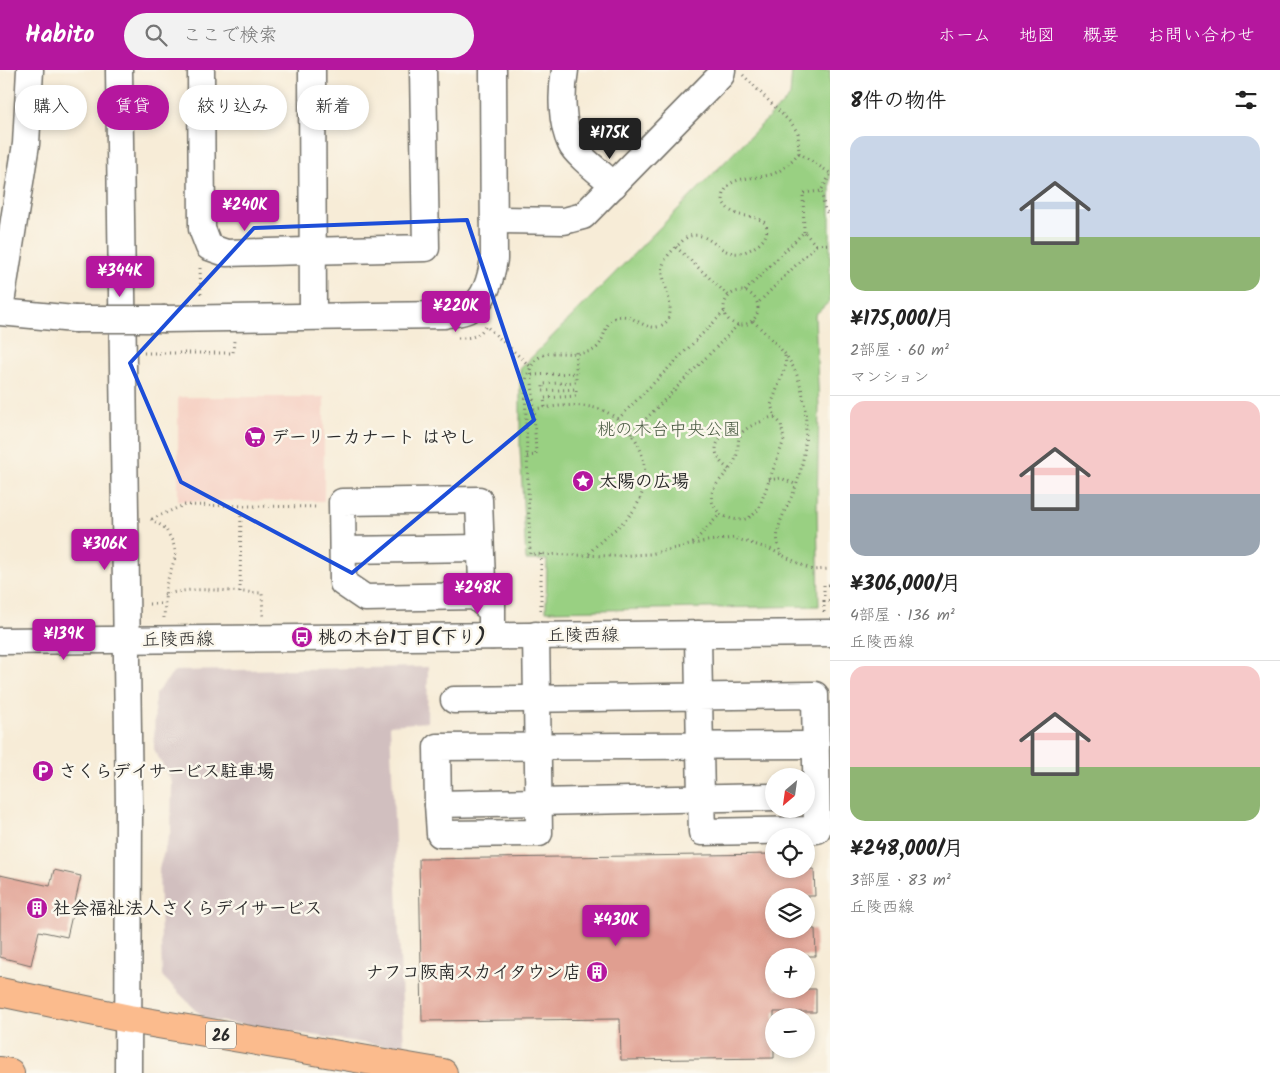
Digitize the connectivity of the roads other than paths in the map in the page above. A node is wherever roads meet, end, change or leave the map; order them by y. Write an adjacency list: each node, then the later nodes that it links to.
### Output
1 (30, 70): 10 (street)
2 (119, 70): 21 (street)
3 (201, 70): 12 (street)
4 (312, 70): 12 (street)
5 (423, 70): 12 (street)
6 (493, 70): 11 (street)
7 (565, 70): 9 (street)
8 (722, 70): 9 (street)
9 (614, 185): 11 (street)
10 (9, 200): 13 (street)
11 (494, 220): 14 (street)
12 (312, 250): 14 (street)
13 (0, 310): 14 (street, bridge)
14 (313, 316)
15 (480, 548): 16 (street); 16 (street); 17 (street)
16 (342, 550): 17 (street)
17 (492, 624): 20 (street, 丘陵西線); 21 (street, 丘陵西線)
18 (830, 633): 19 (street, 丘陵西線)
19 (698, 634): 20 (street, 丘陵西線); 23 (street)
20 (538, 635): 24 (street)
21 (127, 639): 22 (street, 丘陵西線); 35 (street)
22 (0, 641)
23 (699, 697): 24 (street); 26 (street); 27 (street)
24 (536, 699): 25 (street); 28 (street)
25 (454, 700)
26 (816, 745): 27 (street); 29 (street)
27 (700, 746): 28 (street); 31 (street)
28 (537, 747): 32 (street); 32 (street)
29 (814, 768)
30 (765, 797): 31 (street)
31 (701, 800): 32 (street); 33 (street)
32 (538, 802)
33 (815, 818)
34 (0, 992): 35 (highway, 26)
35 (129, 1019): 38 (street); 39 (highway, 26)
36 (0, 1071): 37 (highway)
37 (10, 1073)
38 (128, 1073)
39 (443, 1073)

